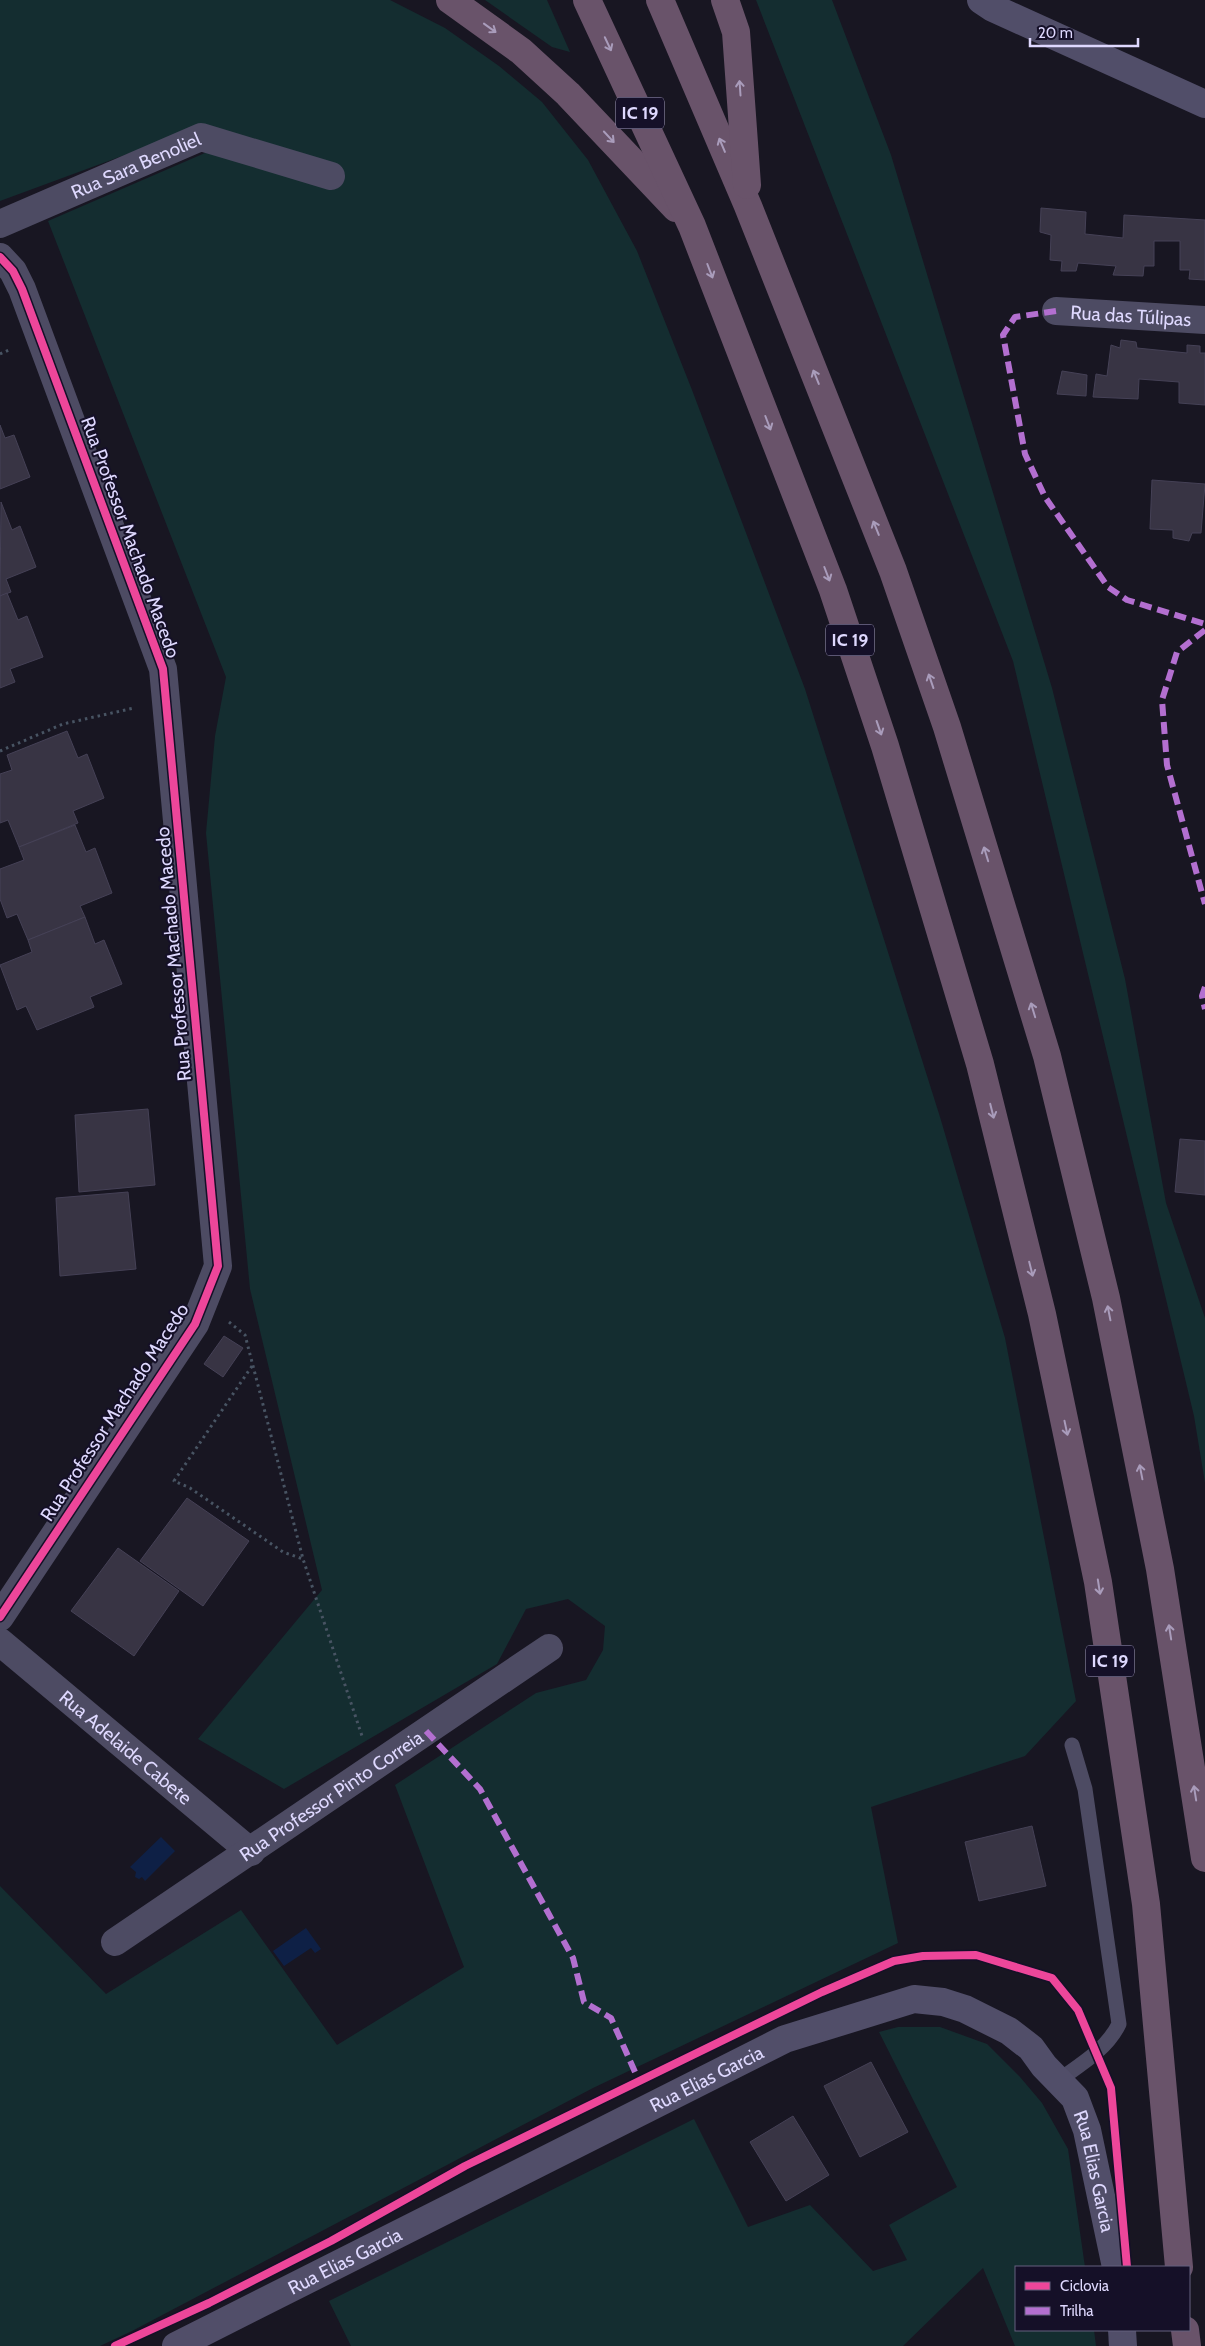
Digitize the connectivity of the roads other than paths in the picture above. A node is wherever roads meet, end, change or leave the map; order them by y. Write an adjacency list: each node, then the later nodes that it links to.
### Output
1 (450, 0): 10 (highway, one-way to 10)
2 (587, 0): 10 (highway, IC 19, one-way to 10)
3 (660, 0): 8 (highway, one-way to 3)
4 (725, 0): 8 (highway, one-way to 4)
5 (981, 0): 6 (street)
6 (1205, 104)
7 (331, 176): 9 (street, Rua Sara Benoliel)
8 (748, 206): 19 (highway, one-way to 8)
9 (0, 224)
10 (692, 226): 23 (highway, IC 19, one-way to 23)
11 (0, 257): 14 (street, Rua Professor Machado Macedo)
12 (1056, 310): 13 (street, Rua das Túlipas)
13 (1205, 320)
14 (0, 1617)
15 (0, 1642): 18 (street, Rua Adelaide Cabete)
16 (549, 1648): 18 (street, Rua Professor Pinto Correia)
17 (1072, 1745): 21 (lane)
18 (251, 1852): 20 (street, Rua Professor Pinto Correia)
19 (1205, 1858)
20 (115, 1942)
21 (1059, 2080): 22 (street, Rua Elias Garcia); 26 (street, Rua Elias Garcia)
22 (1116, 2266)
23 (1179, 2266)
24 (1122, 2331): 27 (street)
25 (1185, 2331): 28 (highway)
26 (176, 2346)
27 (1123, 2346)
28 (1187, 2346)

